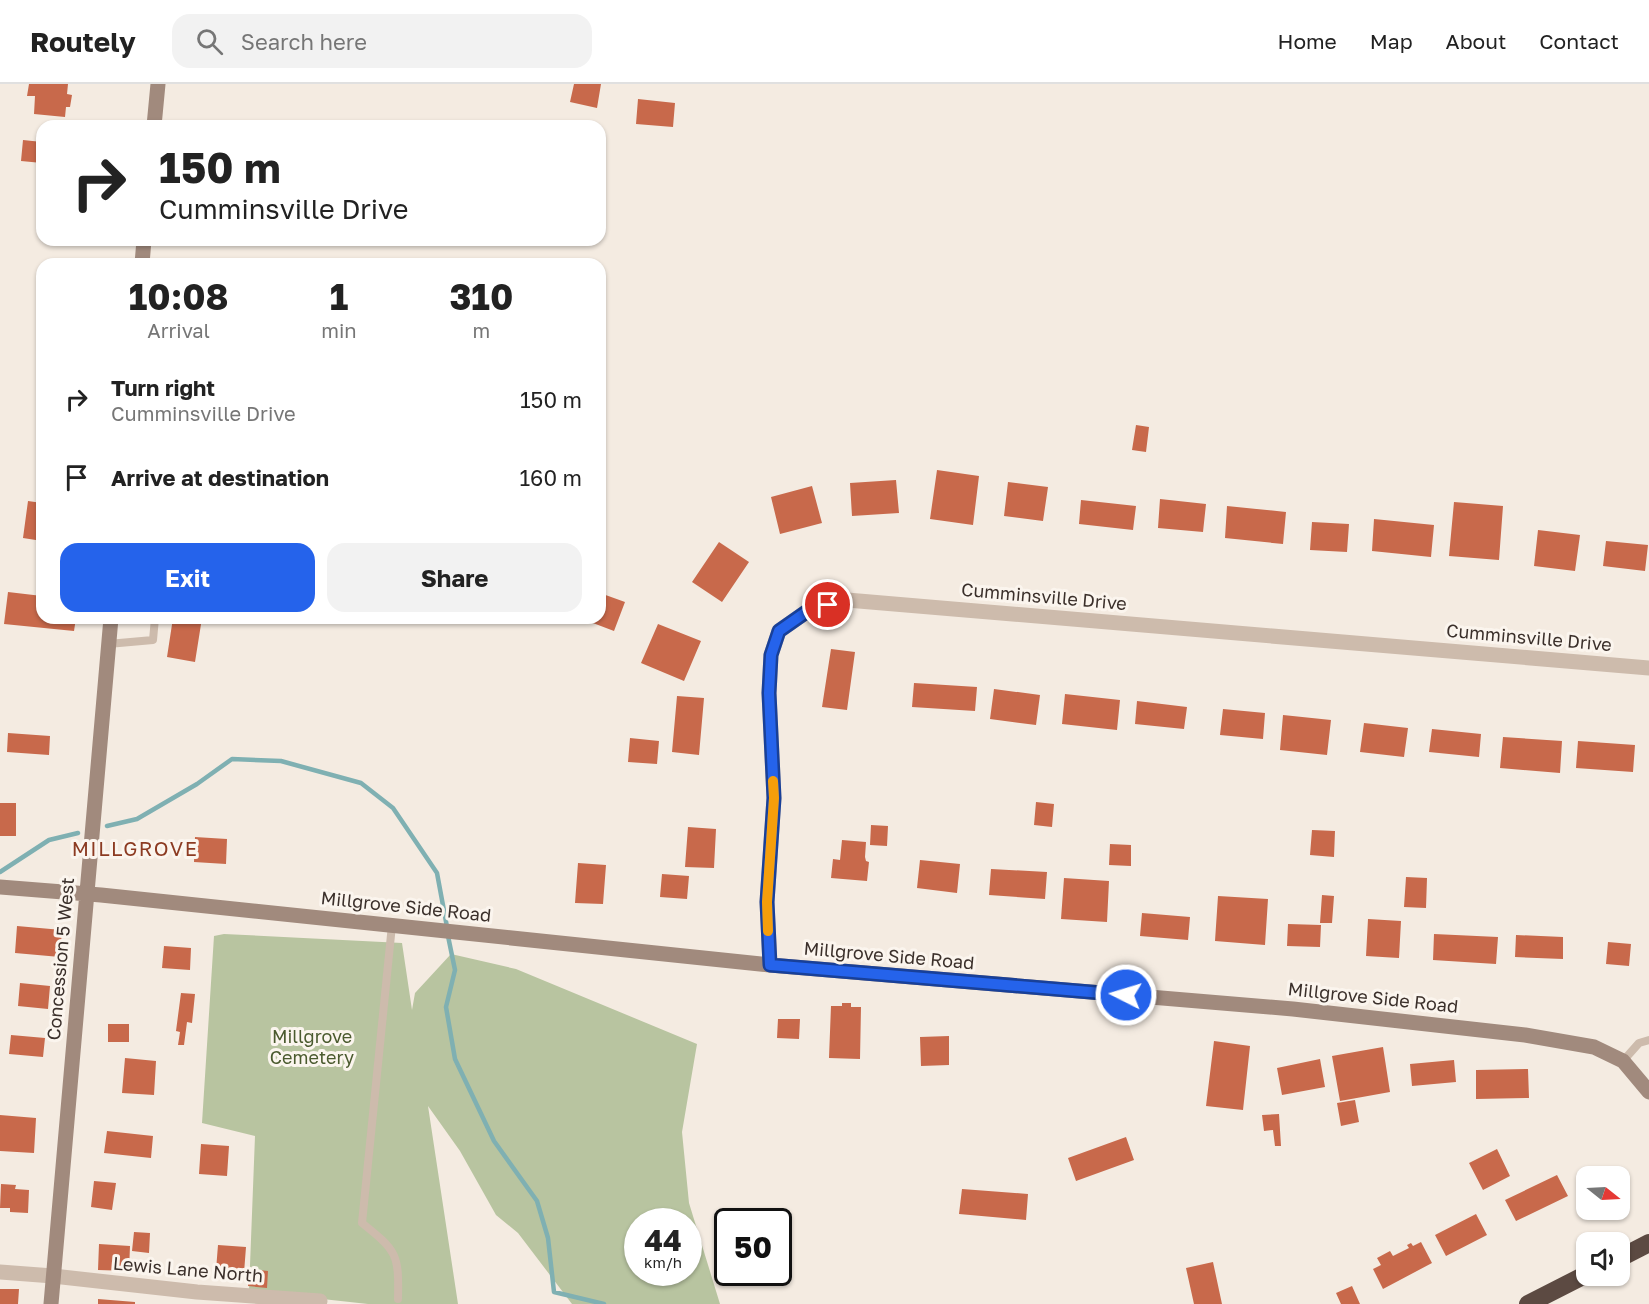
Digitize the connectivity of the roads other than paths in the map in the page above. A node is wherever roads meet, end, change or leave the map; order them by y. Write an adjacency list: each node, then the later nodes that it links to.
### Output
1 (158, 84): 2 (main road)
2 (155, 120)
3 (110, 624): 5 (main road, Concession 5 West)
4 (154, 624): 5 (lane)
5 (108, 644): 8 (main road, Concession 5 West)
6 (1649, 668): 10 (street, Cumminsville Drive)
7 (0, 887): 8 (main road, Millgrove Side Road)
8 (87, 893): 9 (main road, Millgrove Side Road); 17 (main road, Concession 5 West)
9 (392, 926): 10 (main road, Millgrove Side Road); 20 (lane)
10 (770, 965): 12 (main road, Millgrove Side Road)
11 (1649, 1040): 12 (lane)
12 (1623, 1061): 13 (main road, Millgrove Side Road)
13 (1649, 1092)
14 (1649, 1243): 15 (highway)
15 (1630, 1253)
16 (0, 1272): 17 (street, Lewis Lane North)
17 (53, 1276): 19 (street, Lewis Lane North); 22 (main road, Concession 5 West)
18 (1576, 1280): 23 (highway)
19 (197, 1298): 21 (street, Lewis Lane North)
20 (398, 1299)
21 (320, 1301)
22 (51, 1304)
23 (1528, 1304)

